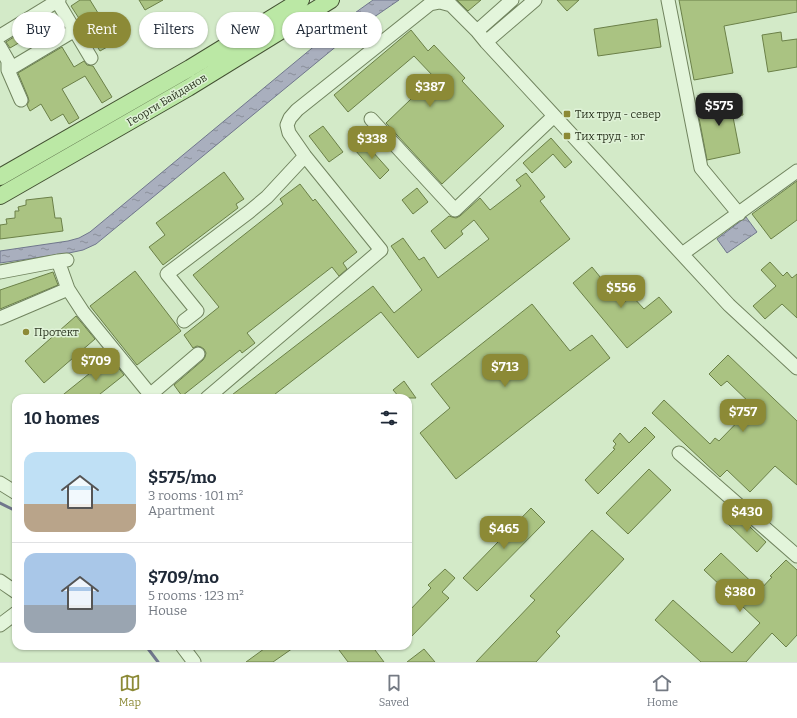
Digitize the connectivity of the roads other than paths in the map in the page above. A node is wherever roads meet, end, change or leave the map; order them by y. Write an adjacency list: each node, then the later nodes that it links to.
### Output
1 (300, 0): 22 (main road, Георги Байданов)
2 (331, 0): 23 (main road, Георги Байданов)
3 (512, 0): 10 (street)
4 (535, 0): 12 (street)
5 (668, 0): 24 (street)
6 (58, 1): 7 (street); 8 (street)
7 (39, 5): 11 (street)
8 (73, 27)
9 (73, 31): 16 (street)
10 (477, 32): 12 (street); 20 (street)
11 (0, 36)
12 (486, 42): 18 (street)
13 (0, 47): 16 (street)
14 (85, 48): 15 (street)
15 (91, 58)
16 (8, 70): 17 (street)
17 (21, 100)
18 (554, 116): 19 (street); 25 (street)
19 (371, 119)
20 (305, 156): 29 (street); 34 (street)
21 (797, 171): 24 (street)
22 (0, 178)
23 (0, 196)
24 (739, 214): 25 (street)
25 (682, 254): 31 (street)
26 (0, 272): 27 (street)
27 (68, 289): 28 (street); 32 (street)
28 (0, 318)
29 (184, 321)
30 (198, 354): 33 (street)
31 (797, 368)
32 (150, 394)
33 (154, 394)
34 (212, 394)
35 (679, 453): 38 (street)
36 (0, 483): 37 (street)
37 (12, 490)
38 (797, 556)
39 (0, 581): 40 (street)
40 (12, 589)
41 (12, 616): 42 (street)
42 (0, 625)
43 (185, 650): 44 (street)
44 (194, 662)

